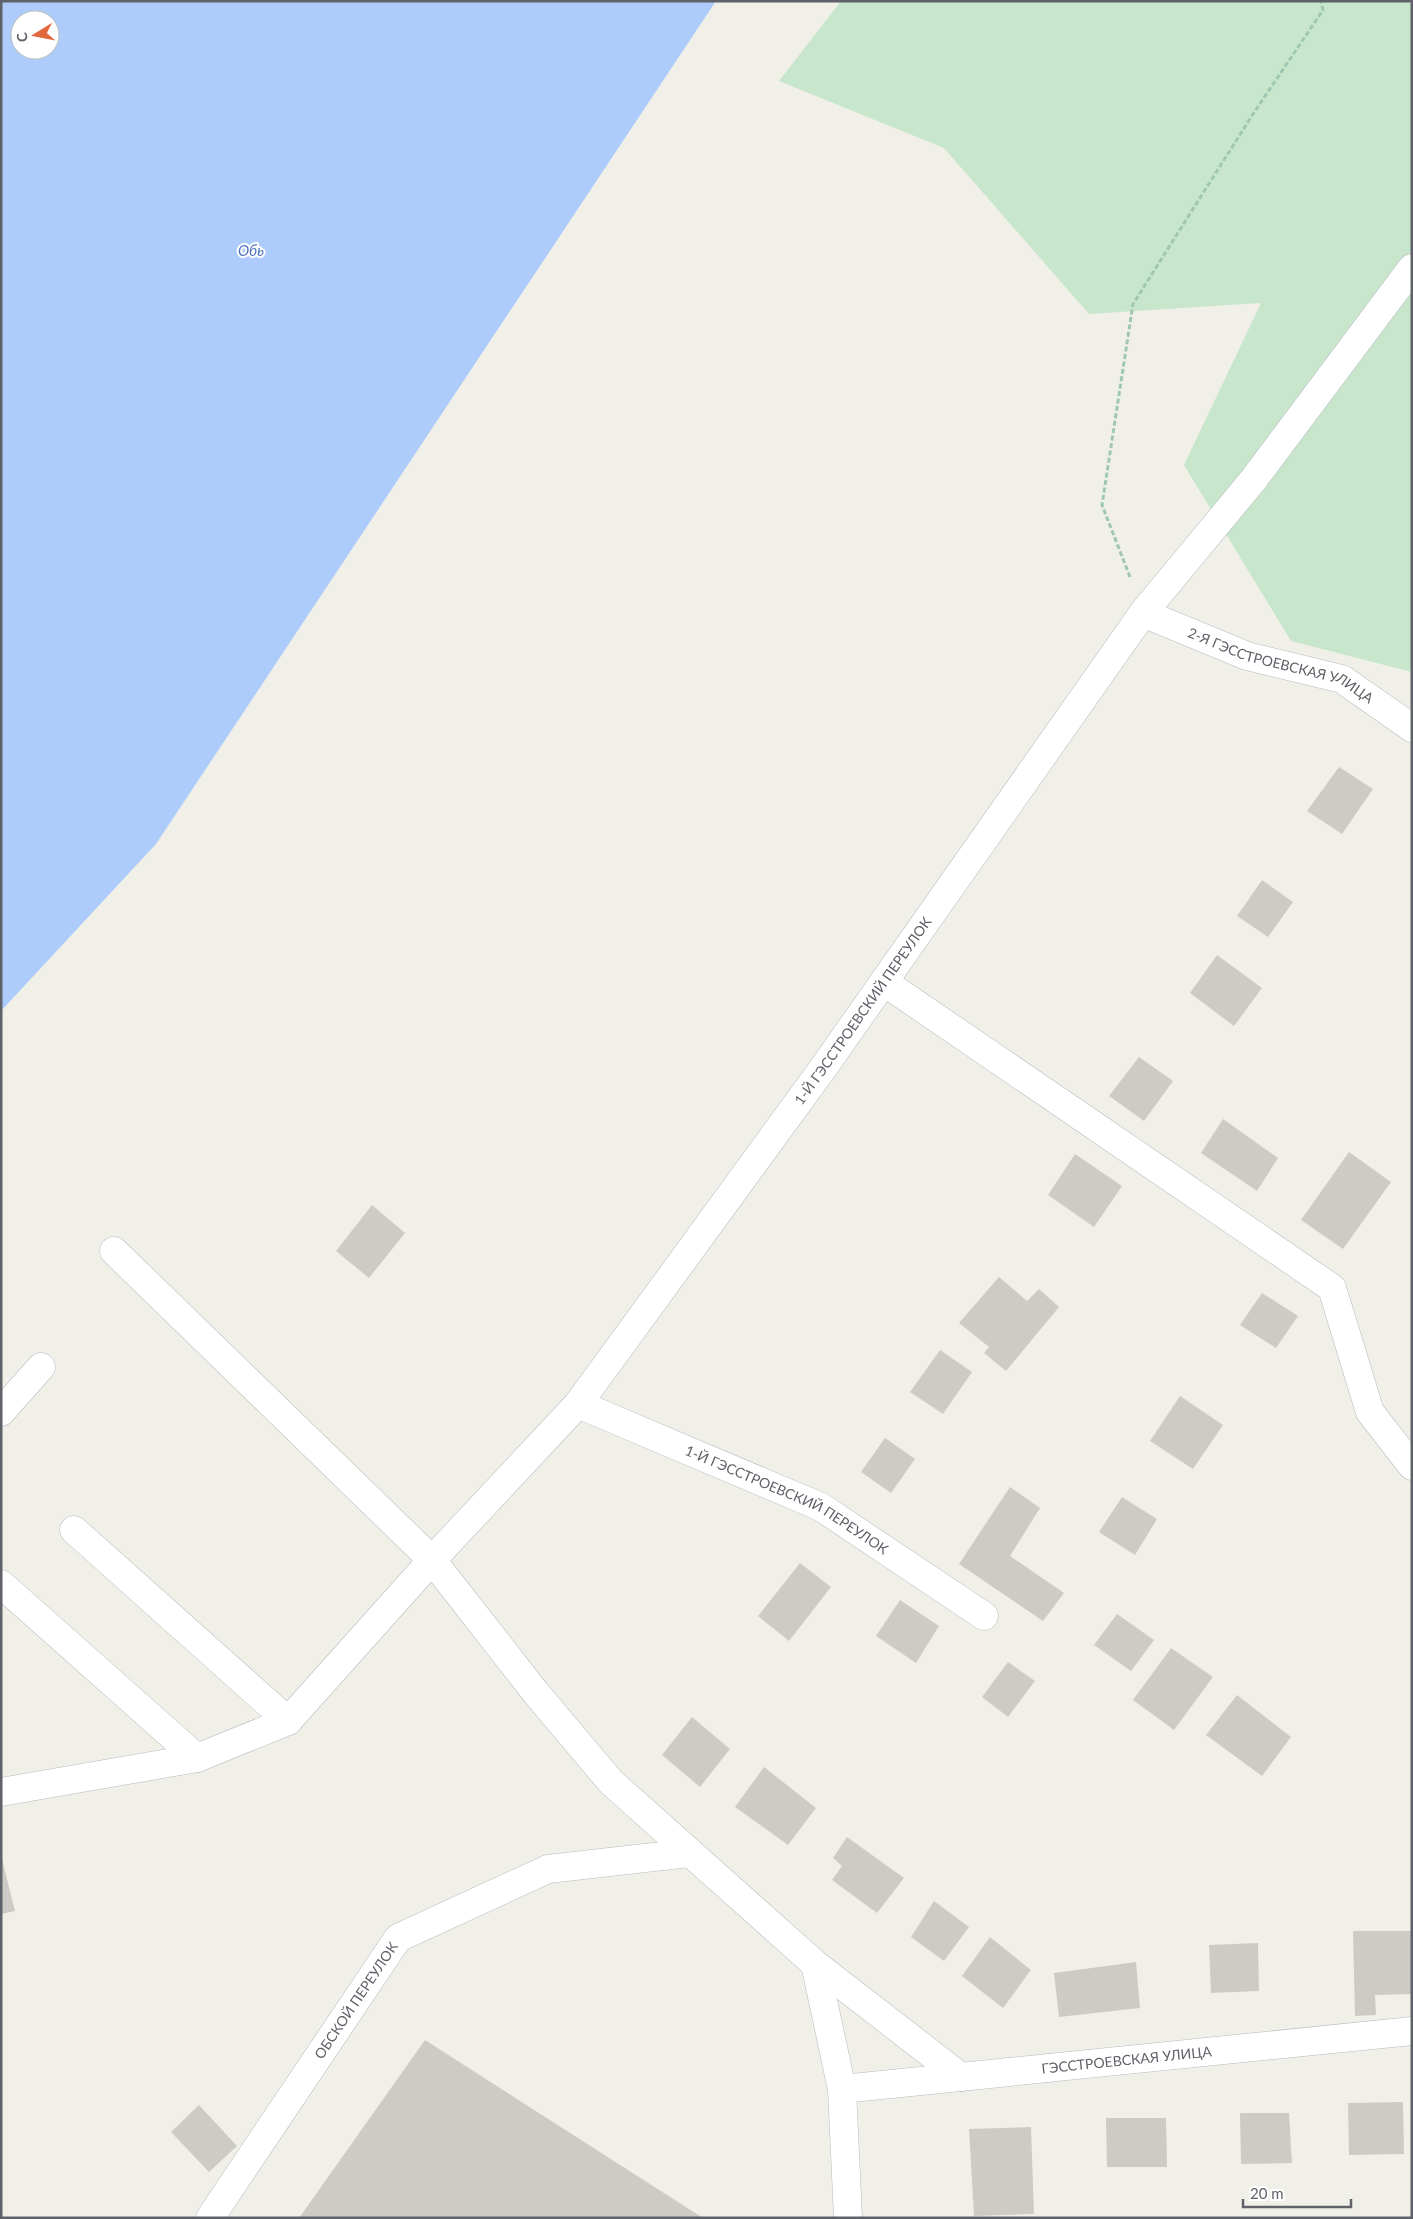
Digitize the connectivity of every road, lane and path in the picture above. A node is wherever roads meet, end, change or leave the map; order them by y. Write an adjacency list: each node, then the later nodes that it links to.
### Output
1 (1321, 1): 3 (path)
2 (1412, 268): 3 (street, 1-Й ГЭССТРОЕВСКИЙ ПЕРЕУЛОК)
3 (1143, 614): 4 (street, 2-Я ГЭССТРОЕВСКАЯ УЛИЦА); 5 (street, 1-Й ГЭССТРОЕВСКИЙ ПЕРЕУЛОК)
4 (1412, 728)
5 (884, 982): 8 (street, 1-Й ГЭССТРОЕВСКИЙ ПЕРЕУЛОК); 10 (street)
6 (114, 1251): 12 (street)
7 (41, 1367): 9 (street)
8 (578, 1404): 12 (street, 1-Й ГЭССТРОЕВСКИЙ ПЕРЕУЛОК); 14 (street, 1-Й ГЭССТРОЕВСКИЙ ПЕРЕУЛОК)
9 (1, 1412)
10 (1412, 1466)
11 (74, 1530): 15 (street)
12 (432, 1560): 15 (street, 1-Й ГЭССТРОЕВСКИЙ ПЕРЕУЛОК); 18 (street)
13 (1, 1584): 16 (street)
14 (984, 1616)
15 (288, 1721): 16 (street)
16 (197, 1758): 17 (street)
17 (1, 1792)
18 (689, 1853): 19 (street); 23 (street, ОБСКОЙ ПЕРЕУЛОК)
19 (815, 1964): 21 (street); 22 (street)
20 (1412, 2031): 21 (street, ГЭССТРОЕВСКАЯ УЛИЦА)
21 (961, 2077): 22 (street, ГЭССТРОЕВСКАЯ УЛИЦА)
22 (842, 2089): 24 (street)
23 (210, 2218)
24 (848, 2218)

